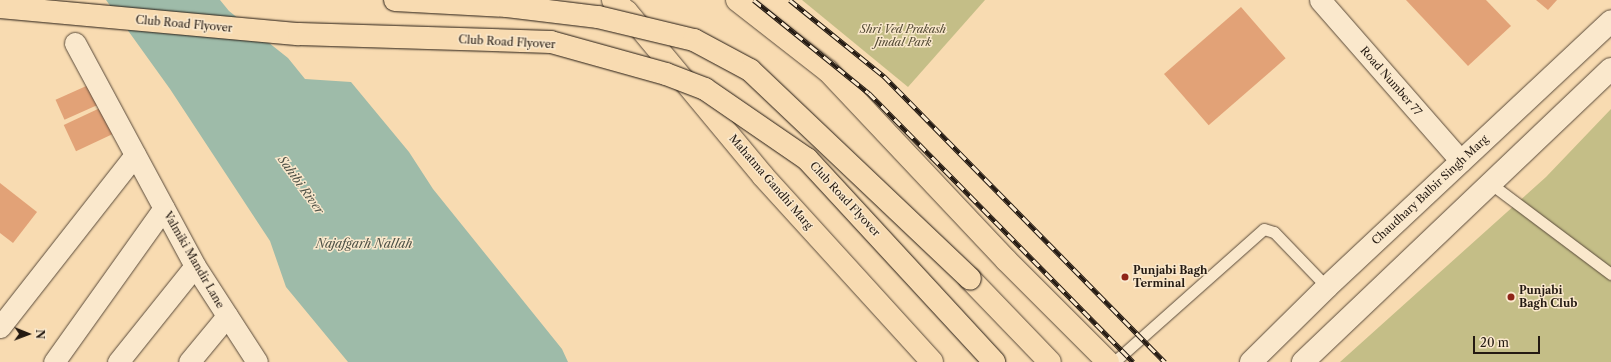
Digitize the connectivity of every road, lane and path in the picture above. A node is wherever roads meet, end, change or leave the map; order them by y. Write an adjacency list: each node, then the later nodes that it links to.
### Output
1 (396, 0): 24 (main road, bridge)
2 (613, 0): 22 (main road, Mahatma Gandhi Marg)
3 (1320, 0): 10 (street, Road Number 77)
4 (743, 2): 25 (main road)
5 (0, 7): 23 (main road, Club Road Flyover, bridge)
6 (1611, 21): 10 (street, Chaudhary Balbir Singh Marg)
7 (76, 43): 9 (street, Valmiki Mandir Lane)
8 (1611, 69): 11 (street)
9 (135, 155): 12 (street, Valmiki Mandir Lane); 17 (street)
10 (1462, 161): 15 (street, Chaudhary Balbir Singh Marg)
11 (1491, 184): 14 (lane); 28 (street)
12 (164, 208): 13 (street, Valmiki Mandir Lane); 18 (street)
13 (195, 266): 16 (street, Valmiki Mandir Lane); 19 (street)
14 (1611, 274)
15 (1327, 287): 26 (lane); 27 (street, Chaudhary Balbir Singh Marg)
16 (227, 316): 20 (street); 21 (street, Valmiki Mandir Lane)
17 (0, 327)
18 (54, 362)
19 (118, 362)
20 (189, 362)
21 (257, 362)
22 (932, 362)
23 (994, 362)
24 (1050, 362)
25 (1108, 362)
26 (1114, 362)
27 (1252, 362)
28 (1303, 362)

